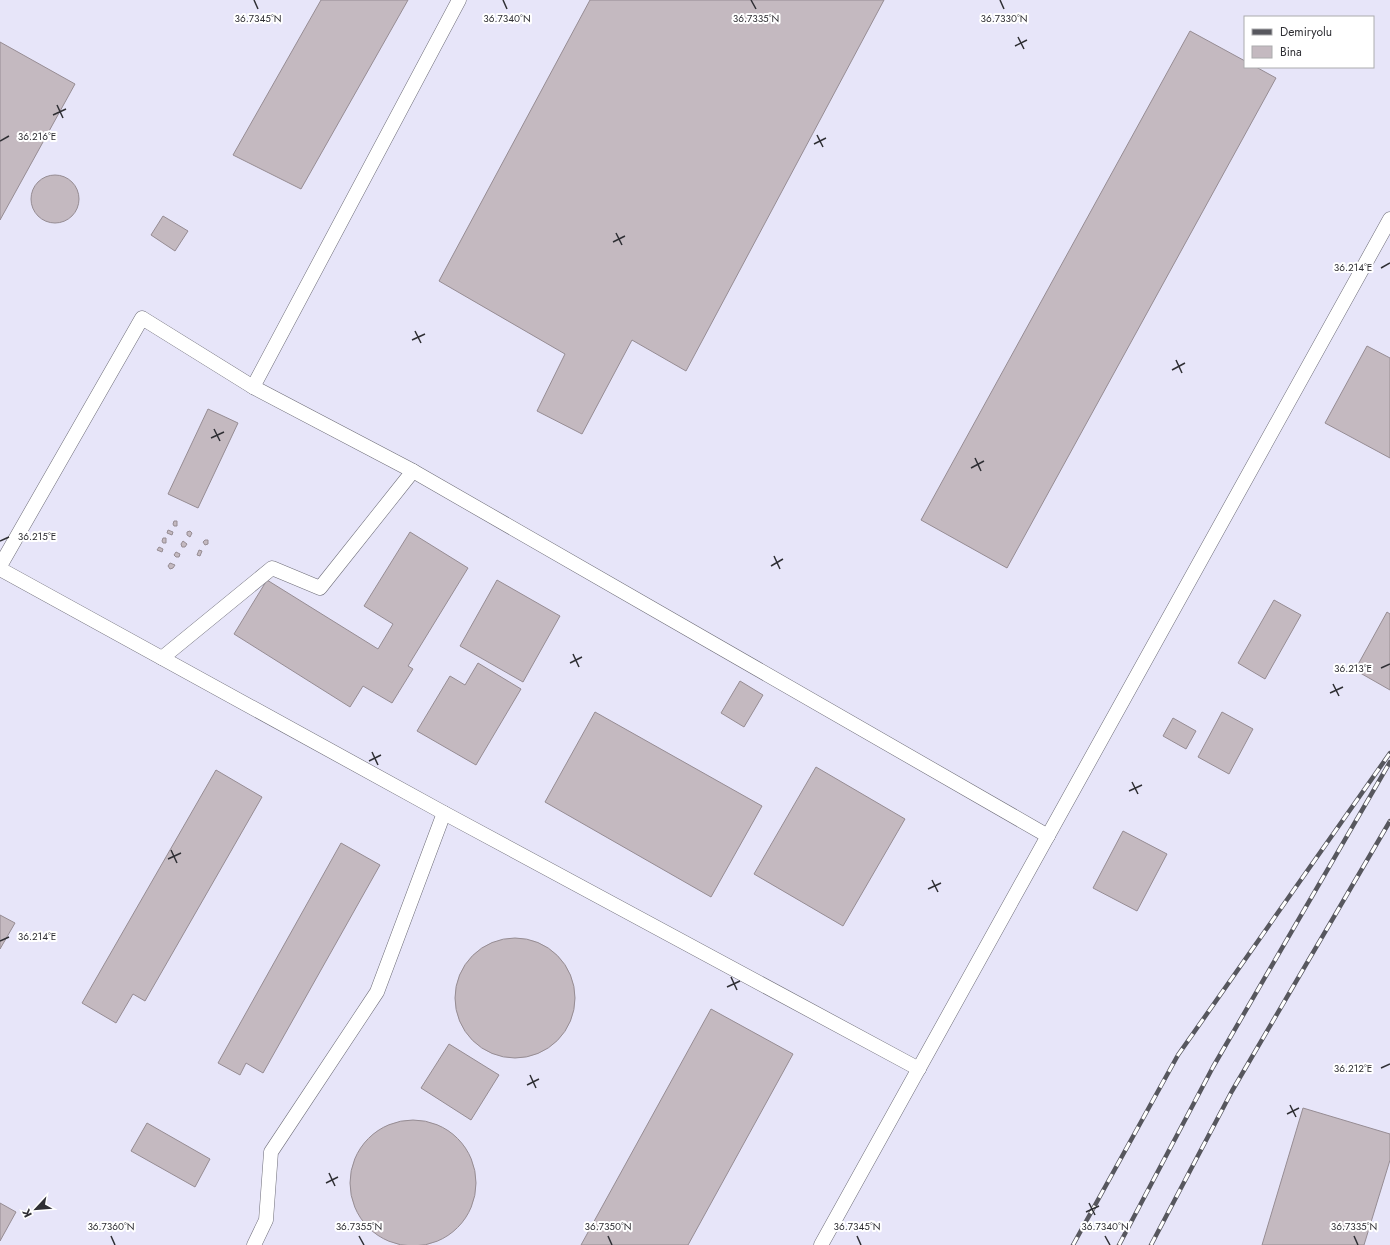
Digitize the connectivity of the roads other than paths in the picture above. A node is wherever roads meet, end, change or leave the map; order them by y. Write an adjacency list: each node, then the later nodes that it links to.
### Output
1 (459, 0): 3 (lane)
2 (1390, 218): 9 (lane)
3 (252, 387): 4 (lane); 5 (lane)
4 (413, 471): 7 (lane); 9 (lane)
5 (0, 566)
6 (0, 569): 7 (lane)
7 (162, 658): 8 (lane)
8 (444, 813): 10 (lane); 11 (lane)
9 (1048, 836): 10 (lane)
10 (919, 1069): 12 (lane)
11 (254, 1245)
12 (821, 1245)

